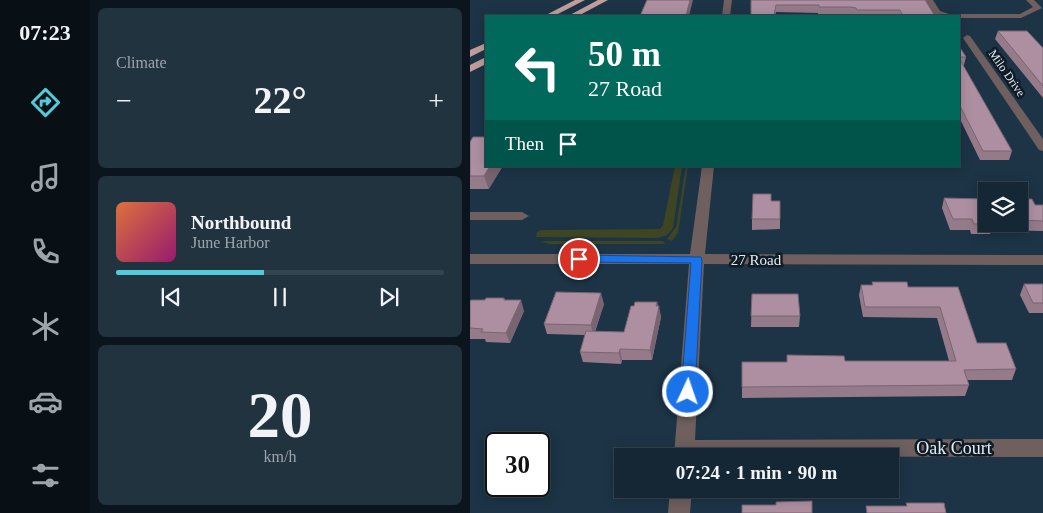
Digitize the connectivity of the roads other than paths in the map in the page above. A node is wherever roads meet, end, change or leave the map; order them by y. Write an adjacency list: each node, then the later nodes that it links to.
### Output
1 (581, 0): 6 (highway)
2 (604, 0): 7 (highway)
3 (728, 0): 8 (street)
4 (929, 0): 9 (street)
5 (1030, 0): 10 (street)
6 (550, 15)
7 (574, 15)
8 (726, 15)
9 (946, 15)
10 (960, 16)
11 (967, 38): 16 (street, Milo Drive)
12 (485, 46): 13 (highway)
13 (470, 54)
14 (485, 61): 15 (highway)
15 (470, 69)
16 (1043, 147)
17 (708, 167): 21 (street)
18 (470, 216): 19 (street)
19 (522, 216)
20 (470, 259): 21 (street, 27 Road)
21 (696, 260): 22 (street, 27 Road); 23 (street)
22 (1043, 260)
23 (684, 448)
24 (1043, 448): 25 (street, Oak Court)
25 (899, 450)
26 (680, 498): 27 (street)
27 (679, 513)

